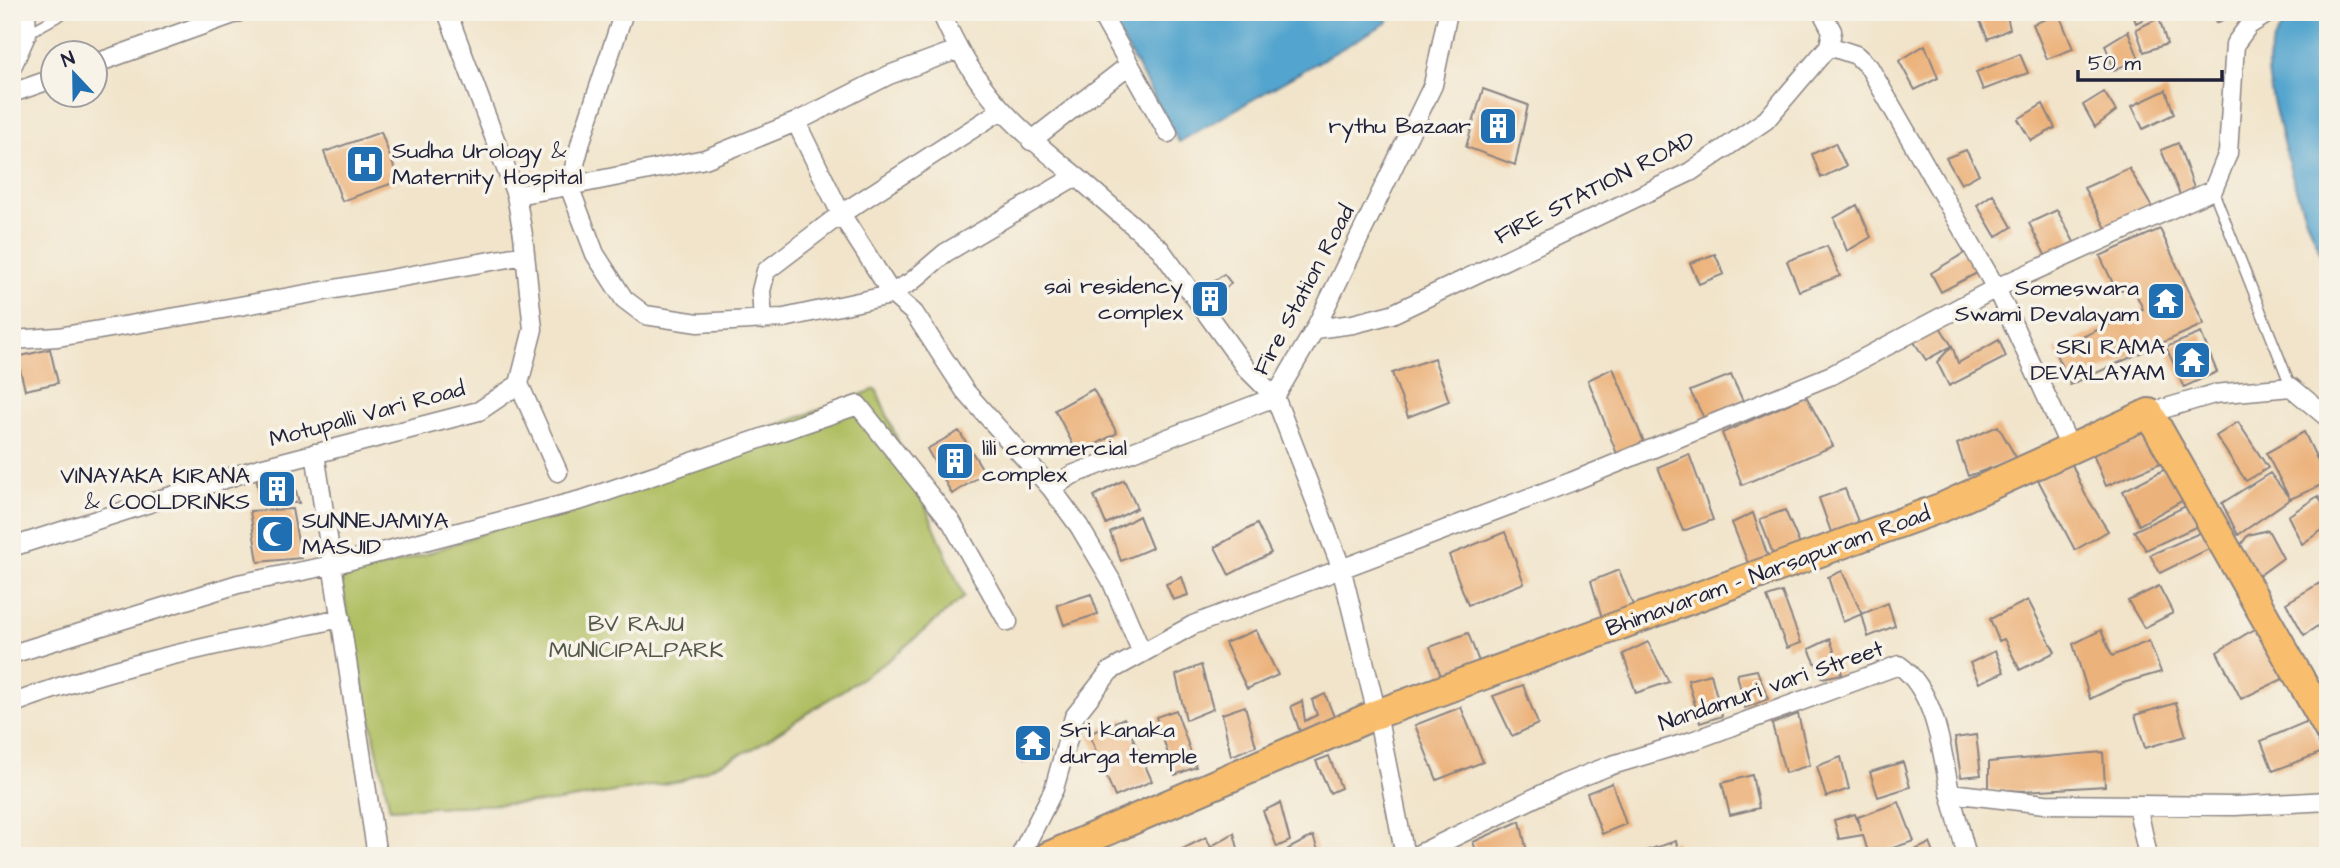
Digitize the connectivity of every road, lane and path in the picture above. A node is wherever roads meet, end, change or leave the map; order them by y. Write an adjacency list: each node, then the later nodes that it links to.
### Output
1 (26, 12): 11 (street)
2 (66, 12): 11 (lane)
3 (239, 12): 14 (street)
4 (447, 12): 26 (street)
5 (624, 12): 24 (street)
6 (941, 12): 13 (street)
7 (1100, 12): 15 (street)
8 (1448, 12): 32 (street, Fire Station Road)
9 (1822, 12): 12 (street)
10 (2270, 12): 25 (street)
11 (27, 33): 16 (street)
12 (1829, 46): 29 (street); 32 (street, FIRE STATION ROAD)
13 (957, 50): 19 (street); 20 (street)
14 (108, 59)
15 (1129, 65): 21 (street); 22 (street)
16 (12, 67)
17 (38, 84): 18 (street)
18 (12, 93)
19 (1000, 111): 22 (street); 27 (street)
20 (796, 122): 24 (street); 27 (street)
21 (1168, 133)
22 (1031, 141): 23 (street)
23 (1076, 176): 30 (street); 36 (street)
24 (569, 186): 26 (street); 31 (street)
25 (2213, 190): 29 (street); 35 (lane)
26 (516, 195): 28 (street)
27 (841, 214): 30 (street); 31 (street)
28 (525, 254): 33 (street); 34 (street)
29 (1996, 288): 39 (street); 45 (street)
30 (892, 294): 31 (street); 42 (street)
31 (763, 320)
32 (1315, 329): 36 (street, Fire Station Road)
33 (12, 340)
34 (519, 384): 40 (street, Motupalli Vari Road); 41 (street)
35 (2291, 387): 37 (street); 38 (street)
36 (1275, 397): 42 (street); 45 (street, Fire Station Road)
37 (2149, 413): 39 (main road, Bhimavaram - Narsapuram Road); 52 (main road)
38 (2328, 418)
39 (2071, 449): 51 (main road, Bhimavaram - Narsapuram Road)
40 (315, 453): 43 (street, Motupalli Vari Road); 44 (street)
41 (558, 472)
42 (1051, 488): 48 (street)
43 (12, 547)
44 (332, 565): 46 (street); 47 (street); 49 (street)
45 (1341, 567): 48 (street); 51 (street, Fire Station Road)
46 (341, 618): 50 (street); 57 (street)
47 (1007, 622)
48 (1142, 653): 58 (street)
49 (12, 654)
50 (12, 704)
51 (1377, 714): 56 (main road, Bhimavaram - Narsapuram Road); 59 (street, Fire Station Road)
52 (2328, 728)
53 (1950, 793): 55 (street); 60 (street, Nandamuri vari Street); 61 (street)
54 (2328, 801): 55 (street)
55 (2137, 805): 62 (street)
56 (1063, 853)
57 (377, 856)
58 (1020, 856)
59 (1405, 856)
60 (1415, 856)
61 (1967, 856)
62 (2148, 856)

